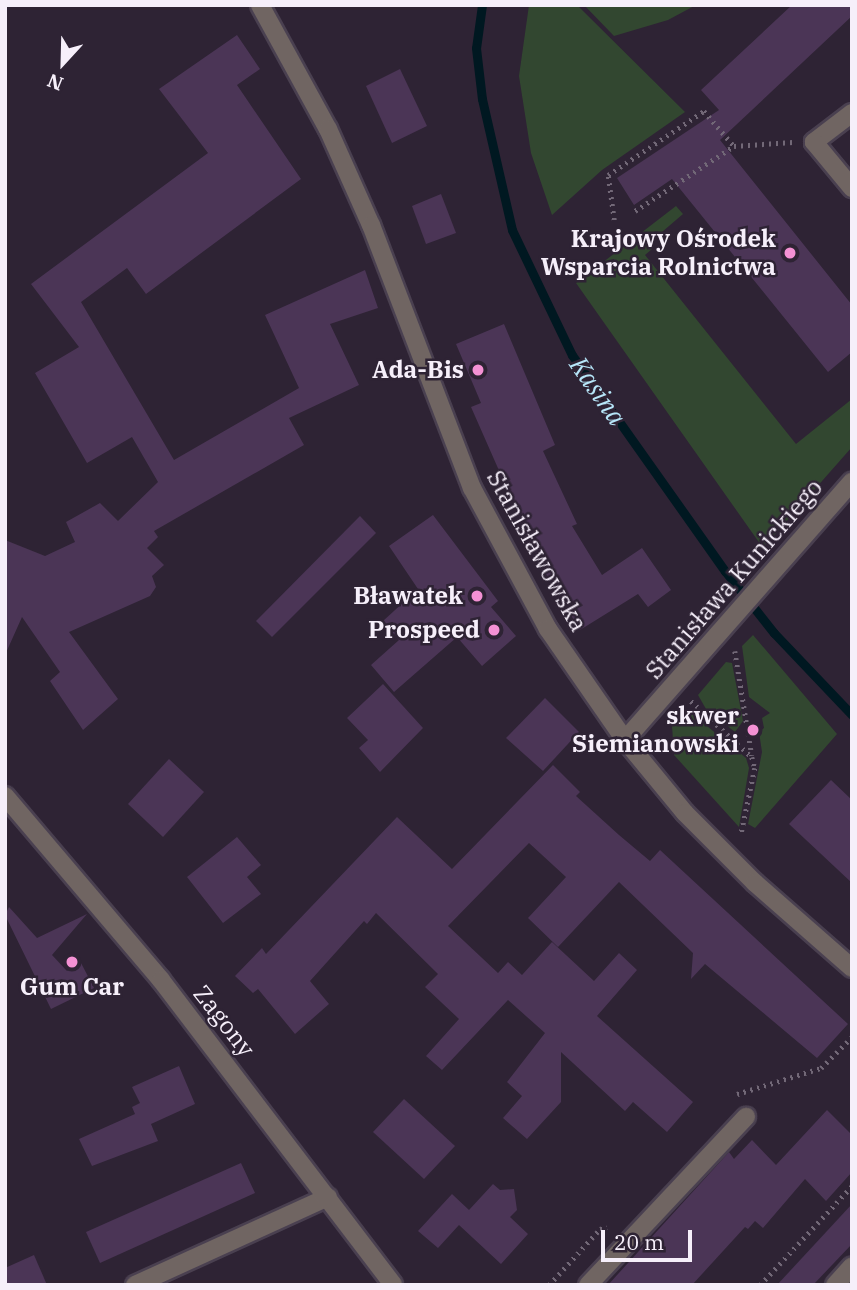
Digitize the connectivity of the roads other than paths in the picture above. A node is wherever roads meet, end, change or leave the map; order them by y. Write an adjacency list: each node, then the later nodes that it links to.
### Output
1 (260, 5): 5 (street, Stanisławowska)
2 (852, 113): 3 (street)
3 (852, 188)
4 (852, 482): 5 (street, Stanisława Kunickiego)
5 (625, 740): 7 (street, Stanisławowska)
6 (5, 796): 9 (street, Zagony)
7 (852, 968)
8 (746, 1117): 13 (street)
9 (328, 1197): 11 (street); 12 (street, Zagony)
10 (852, 1266): 14 (street)
11 (135, 1285)
12 (393, 1285)
13 (588, 1285)
14 (835, 1285)

